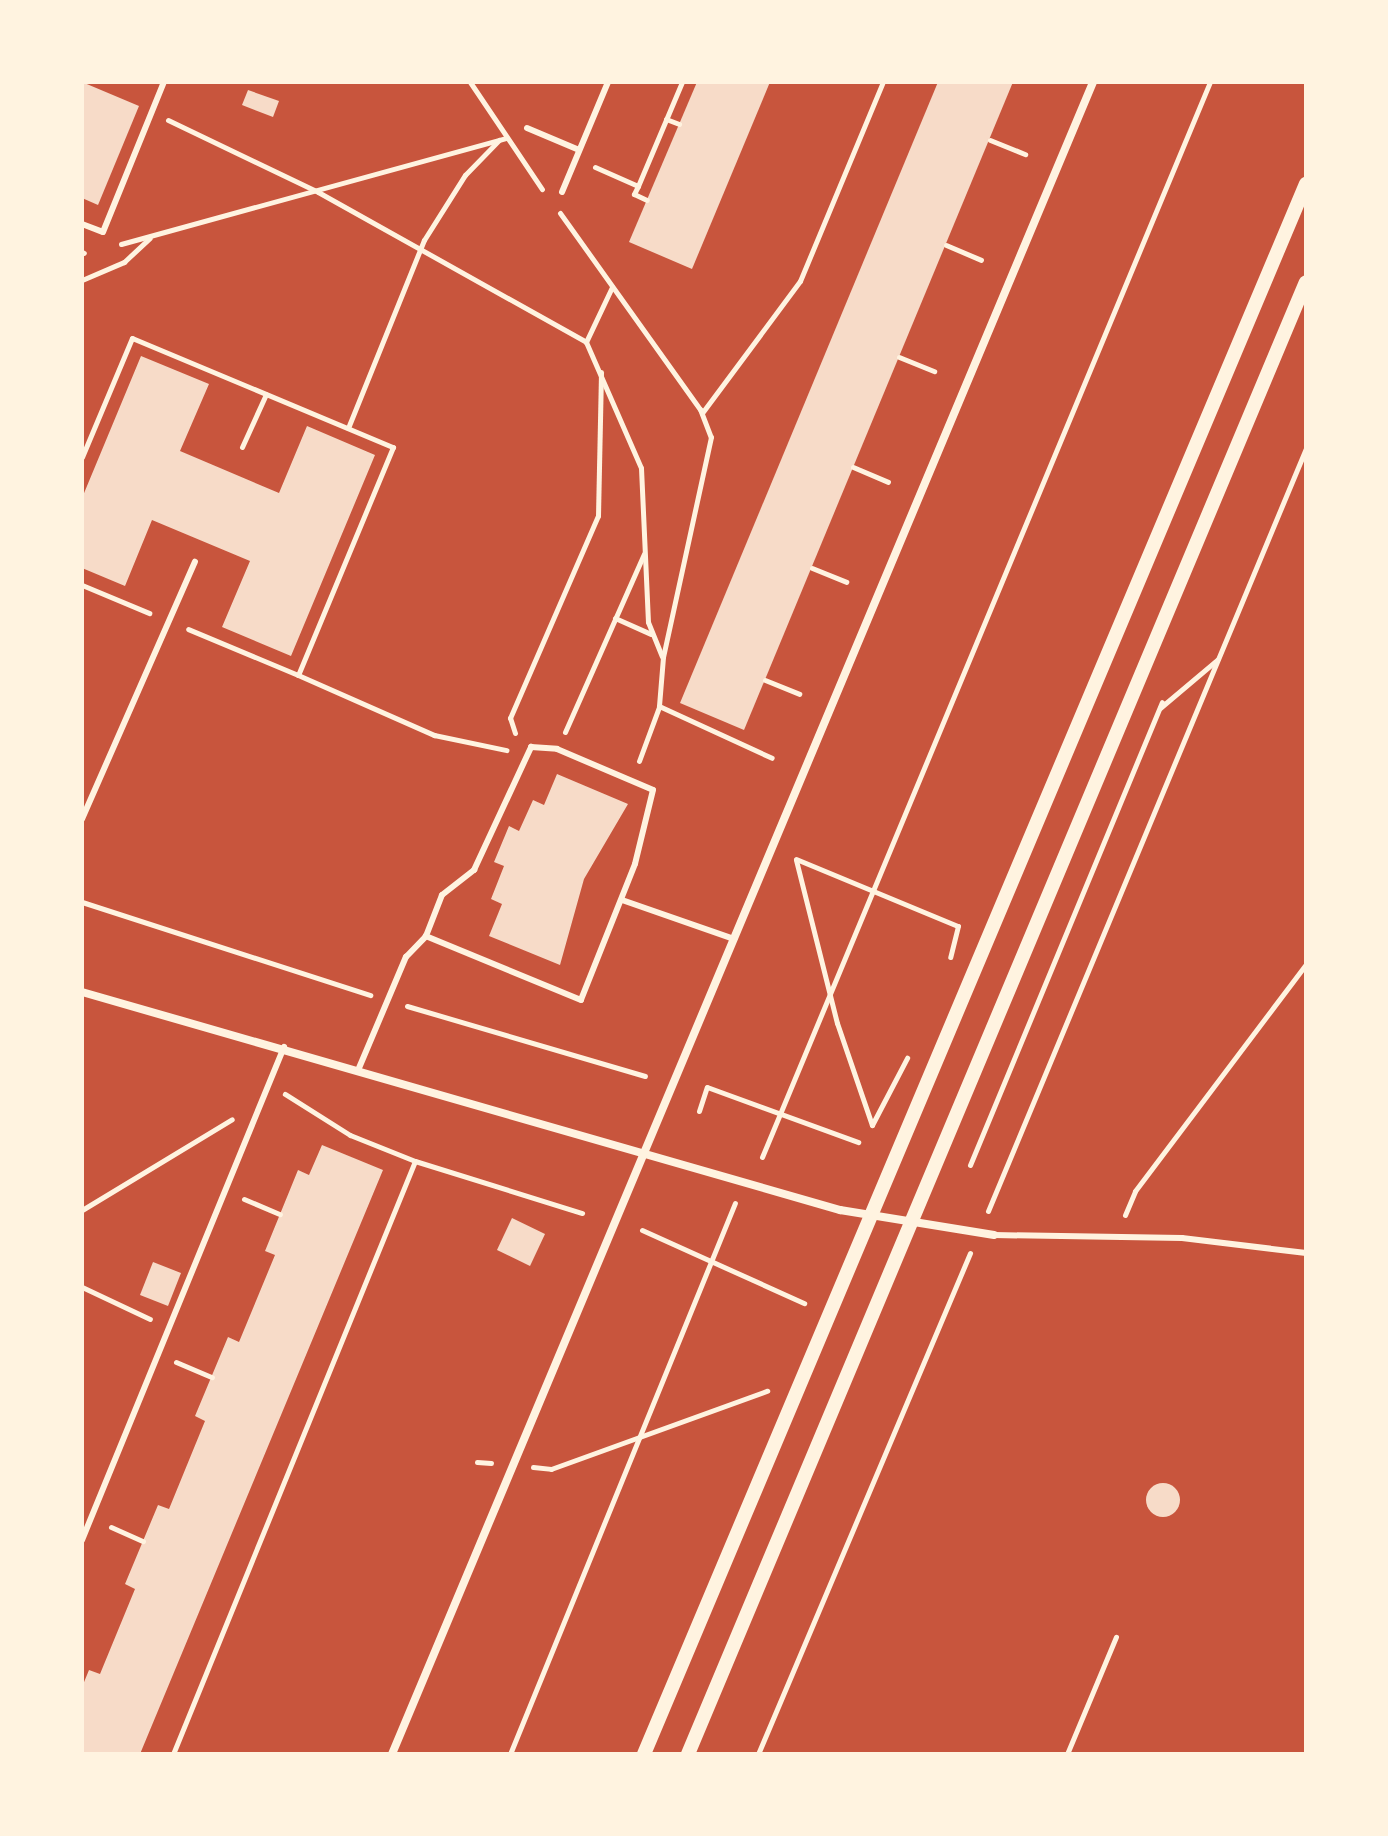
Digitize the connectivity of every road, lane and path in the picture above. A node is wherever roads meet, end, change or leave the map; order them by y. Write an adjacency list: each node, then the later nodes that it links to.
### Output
1 (164, 82): 8 (lane)
2 (470, 82): 12 (path)
3 (608, 82): 14 (lane)
4 (682, 82): 9 (path)
5 (883, 82): 38 (path)
6 (1093, 82): 70 (street)
7 (1210, 82): 66 (path)
8 (153, 113): 19 (path); 25 (lane)
9 (666, 119): 10 (path); 18 (path)
10 (679, 124)
11 (527, 128): 14 (lane)
12 (502, 139): 19 (path); 21 (path); 28 (path)
13 (990, 140): 15 (path)
14 (579, 150): 16 (lane)
15 (1025, 154)
16 (576, 159): 18 (path); 20 (lane)
17 (1306, 184): 94 (street)
18 (638, 186): 22 (path)
19 (318, 192): 26 (path); 28 (path)
20 (562, 192)
21 (546, 194)
22 (647, 200)
23 (554, 206): 32 (path)
24 (82, 224): 25 (lane)
25 (103, 232): 26 (path)
26 (150, 237): 30 (path)
27 (946, 245): 29 (path)
28 (421, 249): 33 (path); 39 (path)
29 (981, 260)
30 (82, 280)
31 (1306, 282): 95 (street)
32 (612, 286): 33 (path); 38 (path)
33 (586, 342): 36 (path)
34 (899, 357): 35 (path)
35 (934, 371)
36 (601, 372): 45 (path); 61 (path)
37 (266, 394): 39 (path); 40 (path); 42 (path)
38 (702, 413): 53 (path)
39 (348, 428): 55 (path)
40 (242, 447)
41 (1306, 448): 54 (path)
42 (82, 457)
43 (853, 467): 44 (path)
44 (888, 482)
45 (644, 554): 50 (path); 52 (path)
46 (195, 562): 51 (lane)
47 (812, 568): 48 (path)
48 (846, 582)
49 (82, 585): 51 (path)
50 (615, 618): 52 (path); 62 (path)
51 (169, 621): 55 (path); 65 (lane)
52 (652, 635): 53 (path)
53 (663, 657): 59 (path)
54 (1218, 660): 60 (path); 97 (path)
55 (298, 675): 61 (path)
56 (765, 680): 57 (path)
57 (799, 694)
58 (1162, 702): 60 (path)
59 (659, 706): 63 (path); 64 (path)
60 (1159, 709): 88 (path)
61 (531, 747): 62 (lane); 69 (lane)
62 (557, 749): 64 (lane)
63 (772, 758)
64 (632, 781): 67 (lane)
65 (82, 819)
66 (871, 889): 72 (path); 73 (path); 73 (path)
67 (622, 900): 69 (lane); 70 (lane)
68 (82, 902): 75 (path)
69 (426, 936): 75 (lane)
70 (734, 939): 85 (street)
71 (1306, 964): 99 (path)
72 (947, 971)
73 (831, 990): 76 (path); 83 (path)
74 (82, 992): 77 (street)
75 (388, 1001): 78 (lane); 79 (path)
76 (914, 1044)
77 (284, 1047): 78 (street); 80 (lane)
78 (359, 1068): 85 (street)
79 (645, 1076)
80 (272, 1087): 81 (lane); 87 (path)
81 (269, 1096): 89 (lane); 91 (path)
82 (699, 1111): 83 (path)
83 (780, 1113): 84 (path); 86 (path)
84 (858, 1142)
85 (646, 1151): 94 (street); 110 (street)
86 (762, 1157)
87 (415, 1161): 92 (path); 115 (path)
88 (970, 1165)
89 (228, 1192): 93 (path); 104 (lane)
90 (737, 1200): 101 (path)
91 (82, 1210)
92 (582, 1213)
93 (280, 1214)
94 (871, 1218): 95 (street); 118 (street)
95 (909, 1227): 97 (street); 119 (street)
96 (642, 1230): 101 (path)
97 (976, 1234): 98 (street); 120 (path)
98 (994, 1235): 99 (lane)
99 (1114, 1242): 100 (lane)
100 (1306, 1253)
101 (713, 1261): 103 (path); 108 (path)
102 (82, 1287): 104 (path)
103 (808, 1297)
104 (171, 1329): 105 (lane)
105 (160, 1356): 106 (path); 111 (lane)
106 (212, 1377)
107 (767, 1391): 108 (path)
108 (641, 1437): 110 (path); 117 (path)
109 (477, 1462): 110 (path)
110 (513, 1465): 116 (street)
111 (91, 1519): 112 (lane); 113 (path)
112 (82, 1540)
113 (143, 1541)
114 (1116, 1637): 121 (path)
115 (173, 1754)
116 (392, 1754)
117 (510, 1754)
118 (644, 1754)
119 (688, 1754)
120 (758, 1754)
121 (1067, 1754)

